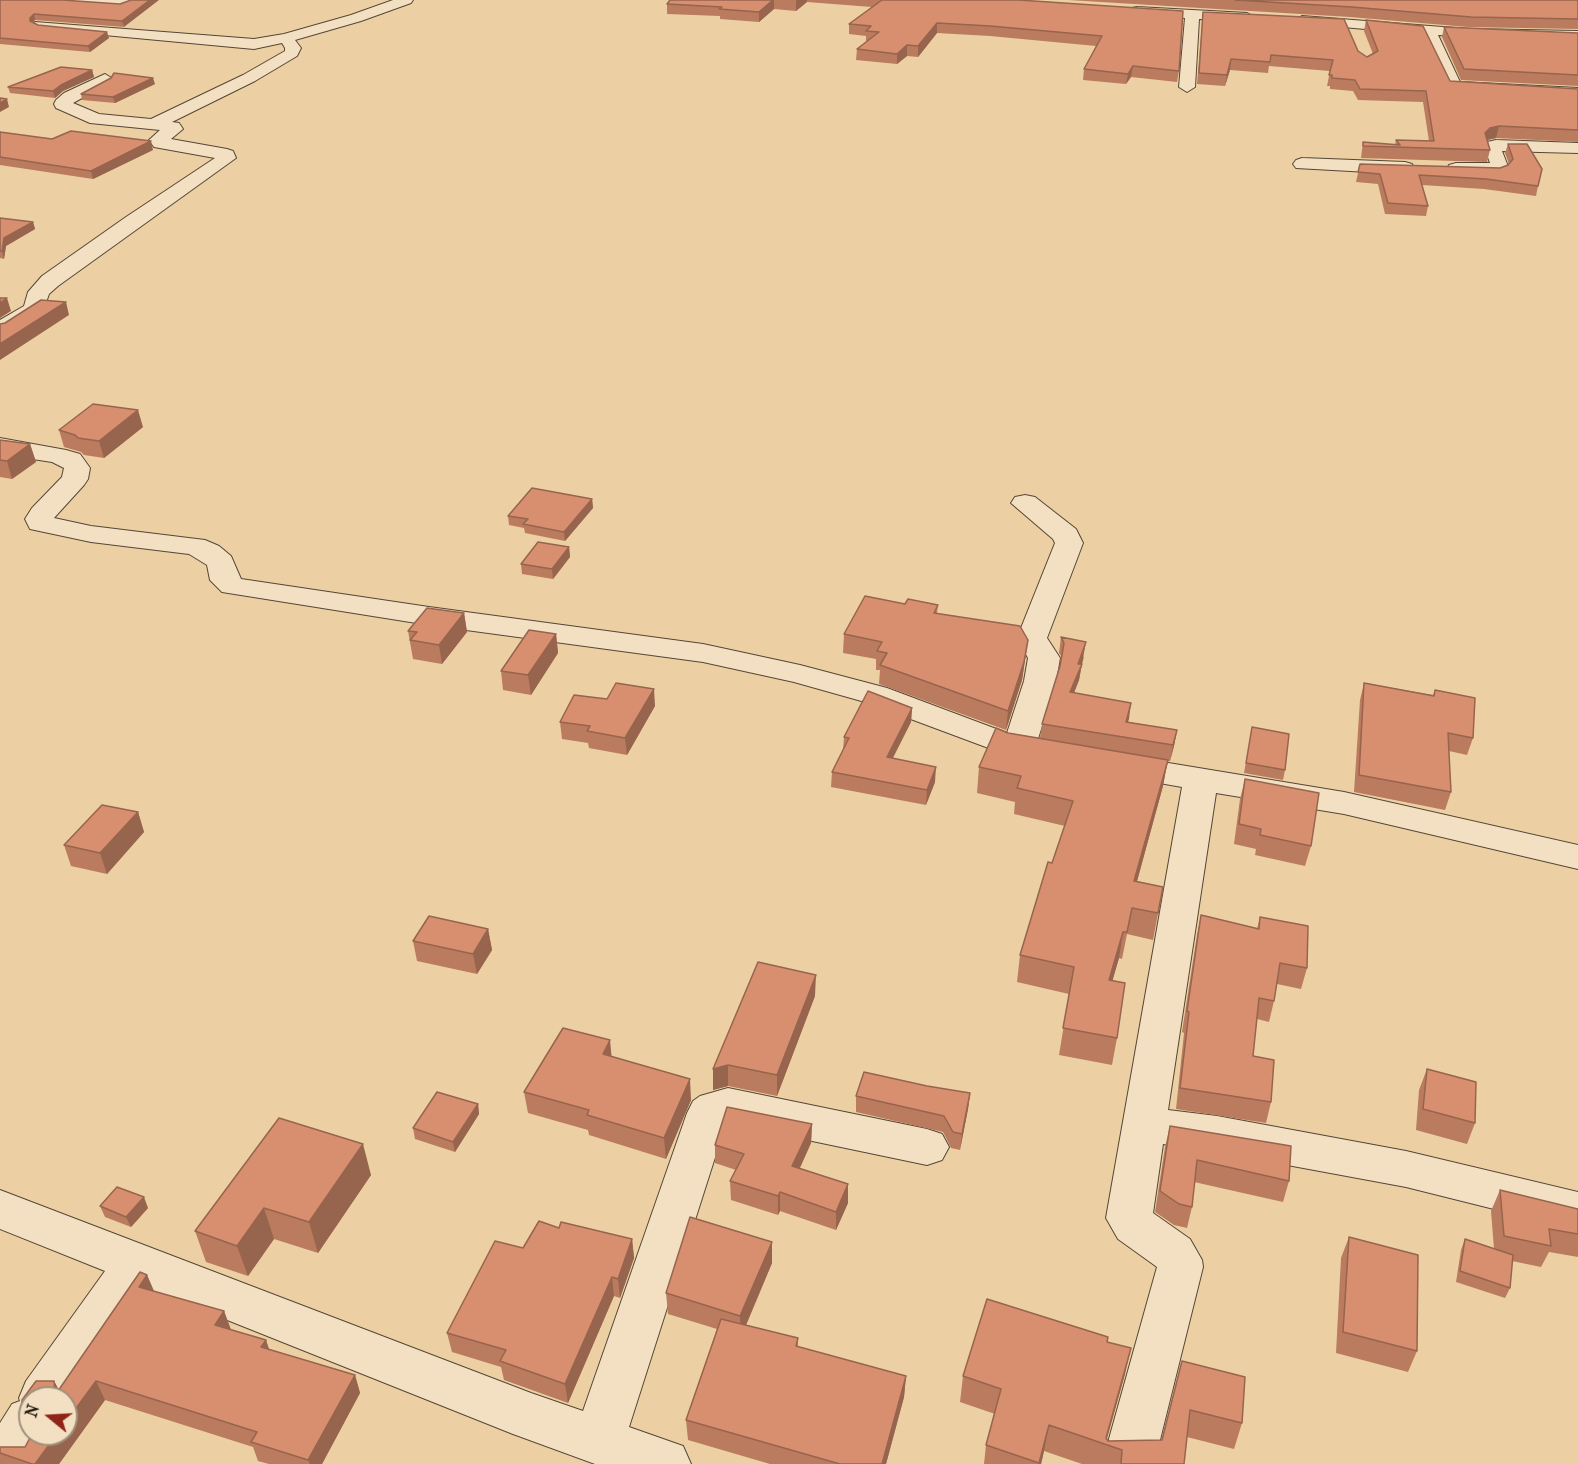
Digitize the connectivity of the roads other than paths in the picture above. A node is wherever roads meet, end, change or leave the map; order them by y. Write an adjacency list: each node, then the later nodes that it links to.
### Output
1 (64, 0): 2 (street)
2 (132, 0)
3 (406, 0): 12 (street)
4 (1123, 10): 5 (street)
5 (1192, 15): 6 (street); 15 (street)
6 (1259, 17)
7 (1287, 19): 8 (street)
8 (1350, 22): 10 (street); 13 (street)
9 (40, 25): 12 (street)
10 (1428, 30): 11 (street); 16 (street)
11 (1578, 36)
12 (286, 38): 17 (street)
13 (1357, 42)
14 (105, 79): 17 (street)
15 (1187, 87)
16 (1578, 93)
17 (153, 124): 22 (street)
18 (1578, 148): 21 (street)
19 (1302, 164): 20 (street)
20 (1418, 168)
21 (1442, 169)
22 (0, 329)
23 (0, 446): 25 (street)
24 (1025, 503): 25 (street)
25 (1018, 749): 26 (street)
26 (1201, 779): 27 (street); 28 (street)
27 (1578, 857)
28 (1144, 1124): 31 (street); 38 (street)
29 (927, 1147): 34 (street)
30 (0, 1209): 32 (street)
31 (1578, 1211)
32 (137, 1263): 33 (street); 34 (street)
33 (52, 1386)
34 (599, 1440): 37 (street)
35 (18, 1441): 36 (street)
36 (4, 1464)
37 (665, 1464)
38 (1128, 1464)

